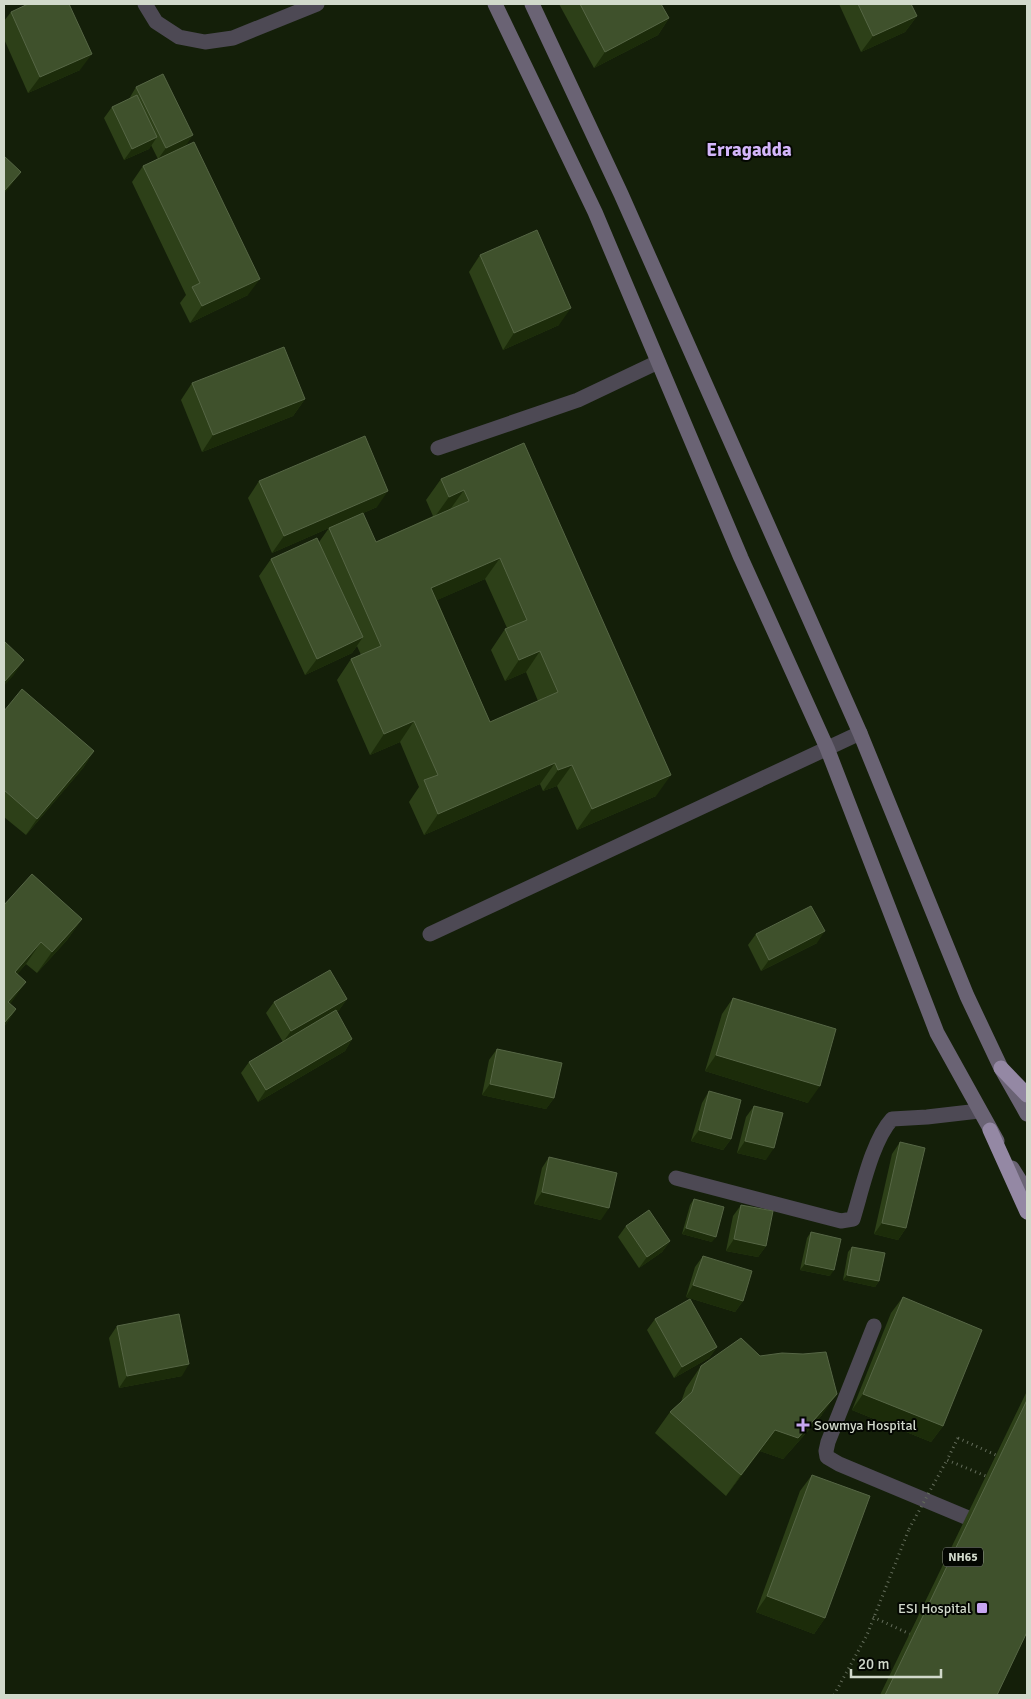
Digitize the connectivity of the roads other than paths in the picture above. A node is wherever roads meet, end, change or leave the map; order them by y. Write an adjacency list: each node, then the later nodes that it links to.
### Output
1 (145, 4): 2 (street)
2 (318, 4)
3 (496, 4): 5 (main road)
4 (532, 4): 7 (main road)
5 (658, 362): 6 (street); 8 (main road)
6 (438, 448)
7 (860, 733): 8 (street); 10 (main road)
8 (827, 748): 9 (street); 12 (main road)
9 (430, 934)
10 (1001, 1068): 11 (highway); 13 (main road)
11 (1027, 1095)
12 (979, 1111): 14 (main road); 15 (street)
13 (1027, 1114)
14 (990, 1130): 16 (main road); 17 (highway)
15 (676, 1178)
16 (1027, 1192)
17 (1027, 1212)
18 (874, 1326): 19 (street)
19 (982, 1519): 20 (highway, NH65)
20 (972, 1540)

